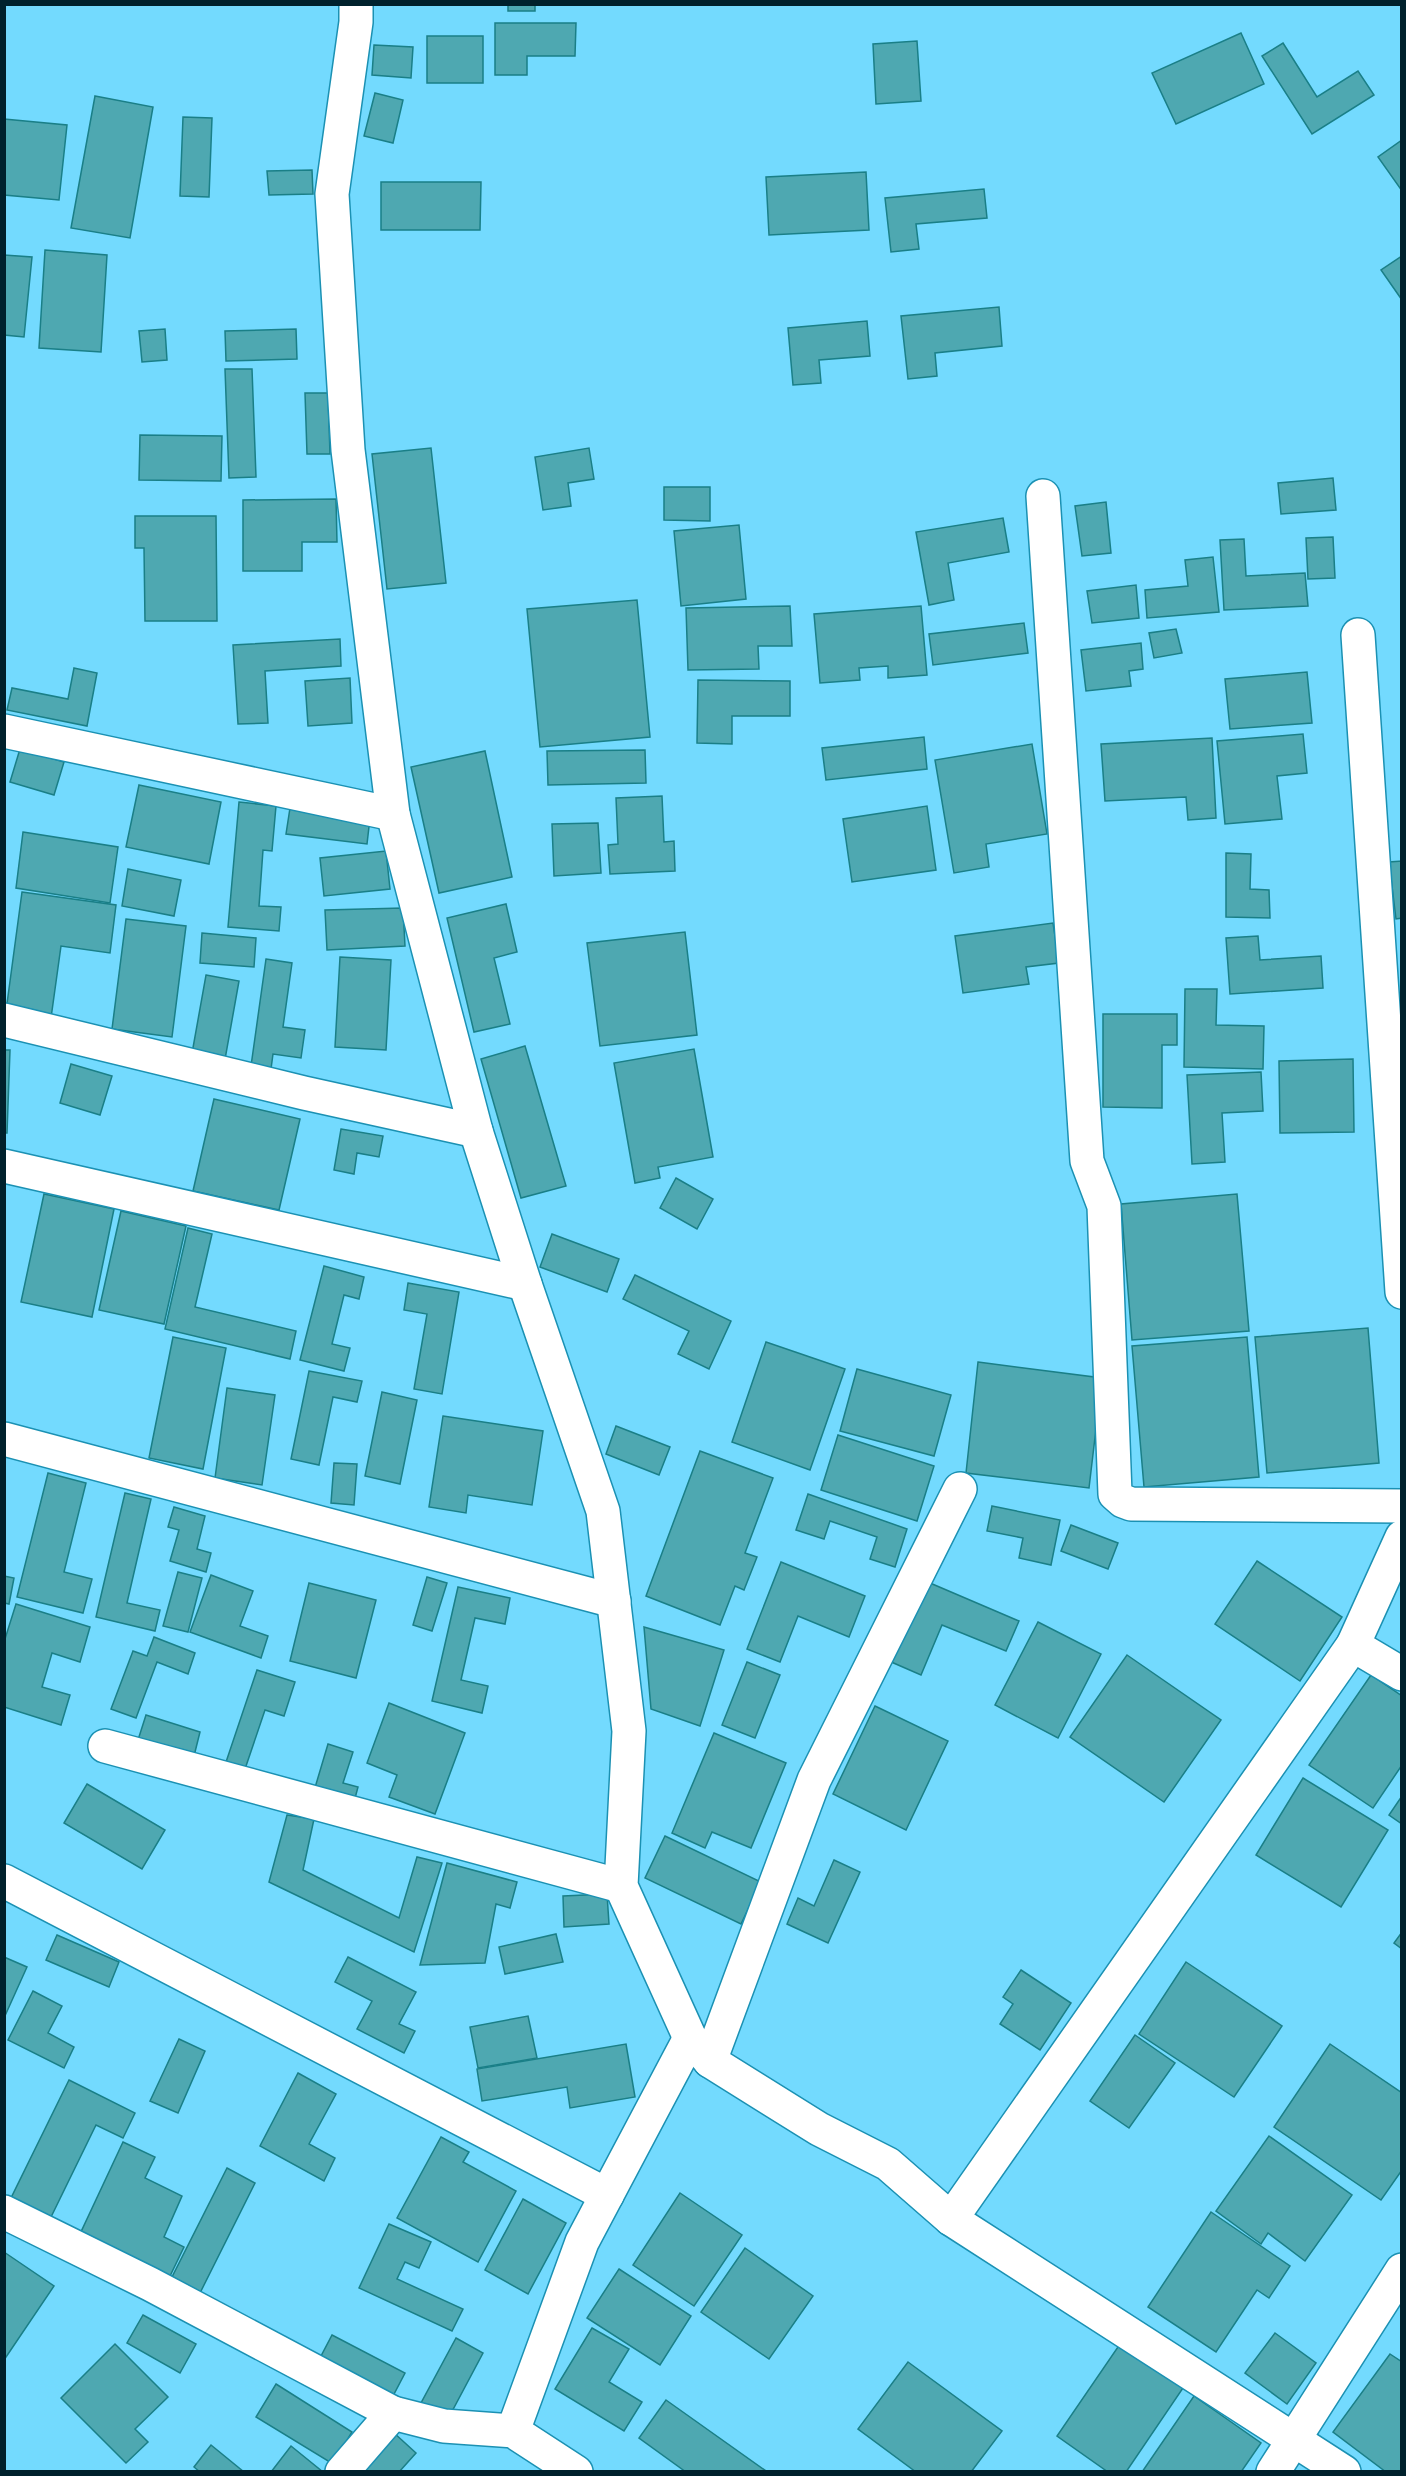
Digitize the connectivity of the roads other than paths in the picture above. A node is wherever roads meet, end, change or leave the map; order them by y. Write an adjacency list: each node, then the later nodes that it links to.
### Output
1 (356, 4): 5 (street)
2 (1043, 496): 13 (street)
3 (1358, 635): 10 (street)
4 (4, 731): 5 (street)
5 (393, 814): 7 (street)
6 (4, 1020): 7 (street)
7 (476, 1131): 9 (street)
8 (4, 1166): 9 (street)
9 (525, 1284): 15 (street)
10 (1401, 1292)
11 (4, 1439): 15 (street)
12 (960, 1489): 21 (street)
13 (1401, 1506)
14 (1401, 1537): 16 (street)
15 (614, 1601): 20 (street)
16 (1353, 1645): 17 (street); 24 (street)
17 (1401, 1674)
18 (105, 1746): 20 (street)
19 (4, 1881): 22 (street)
20 (621, 1887): 21 (street)
21 (700, 2050): 22 (street); 24 (street)
22 (607, 2195): 27 (street)
23 (4, 2212): 26 (street)
24 (951, 2219): 28 (street)
25 (1401, 2270): 28 (street)
26 (393, 2412): 27 (street); 29 (street)
27 (513, 2431): 30 (street)
28 (1295, 2439): 31 (street); 32 (street)
29 (342, 2472)
30 (576, 2472)
31 (1273, 2472)
32 (1344, 2472)

